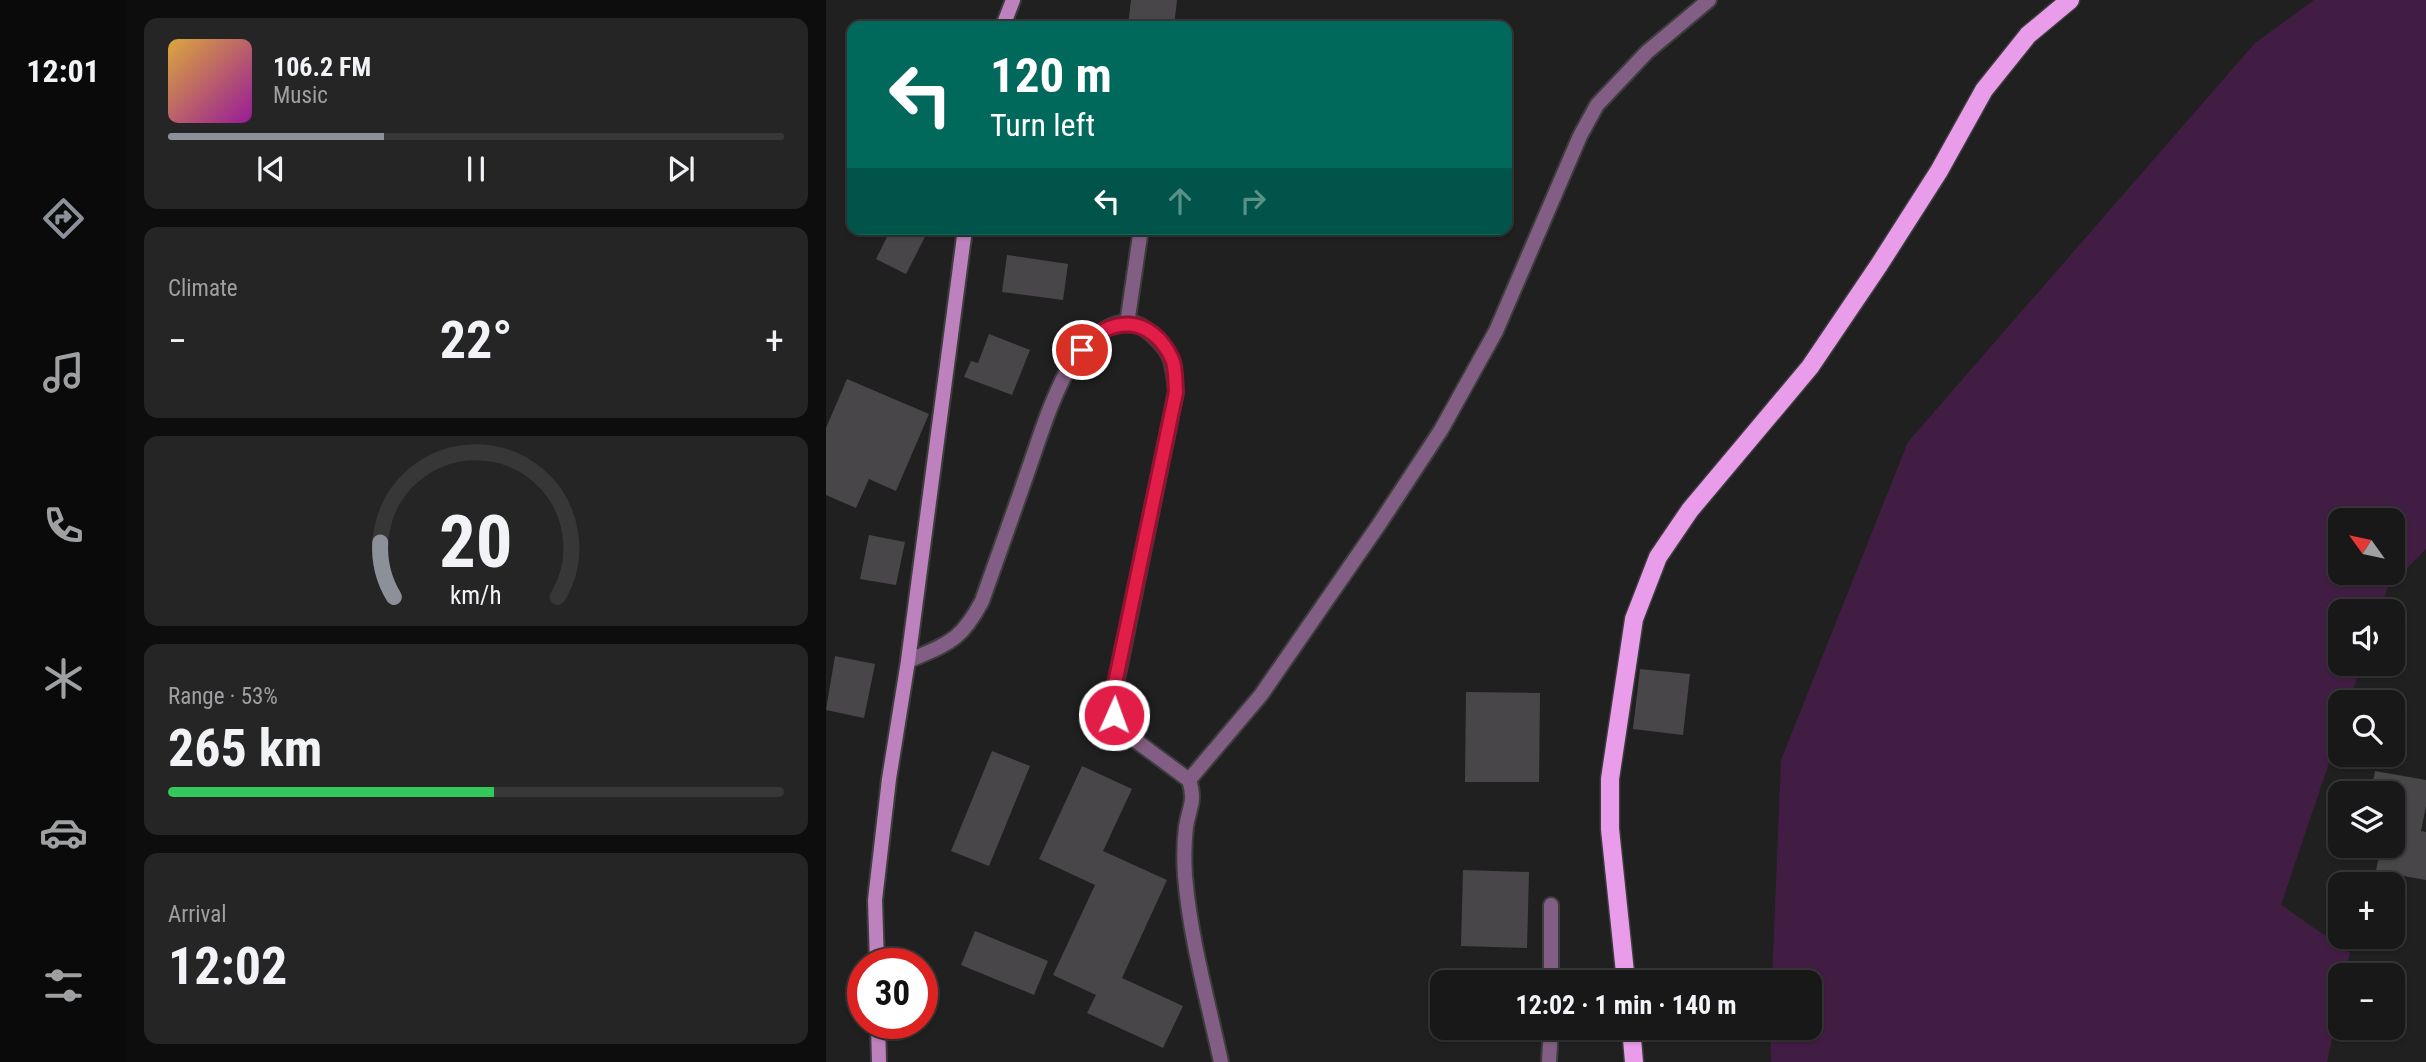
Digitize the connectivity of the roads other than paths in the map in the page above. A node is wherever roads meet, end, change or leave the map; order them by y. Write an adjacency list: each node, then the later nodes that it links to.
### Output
1 (1013, 0): 4 (main road)
2 (1709, 0): 9 (street)
3 (2070, 0): 13 (main road)
4 (1005, 21)
5 (964, 235): 8 (main road)
6 (1140, 235): 7 (street)
7 (1127, 324): 8 (street); 9 (street)
8 (908, 662): 11 (main road)
9 (1189, 780): 18 (street)
10 (1551, 905): 12 (street)
11 (877, 948)
12 (1551, 970)
13 (1625, 970)
14 (878, 1039): 17 (main road)
15 (1550, 1040): 19 (street)
16 (1632, 1040): 20 (main road)
17 (879, 1062)
18 (1221, 1062)
19 (1549, 1062)
20 (1634, 1062)

